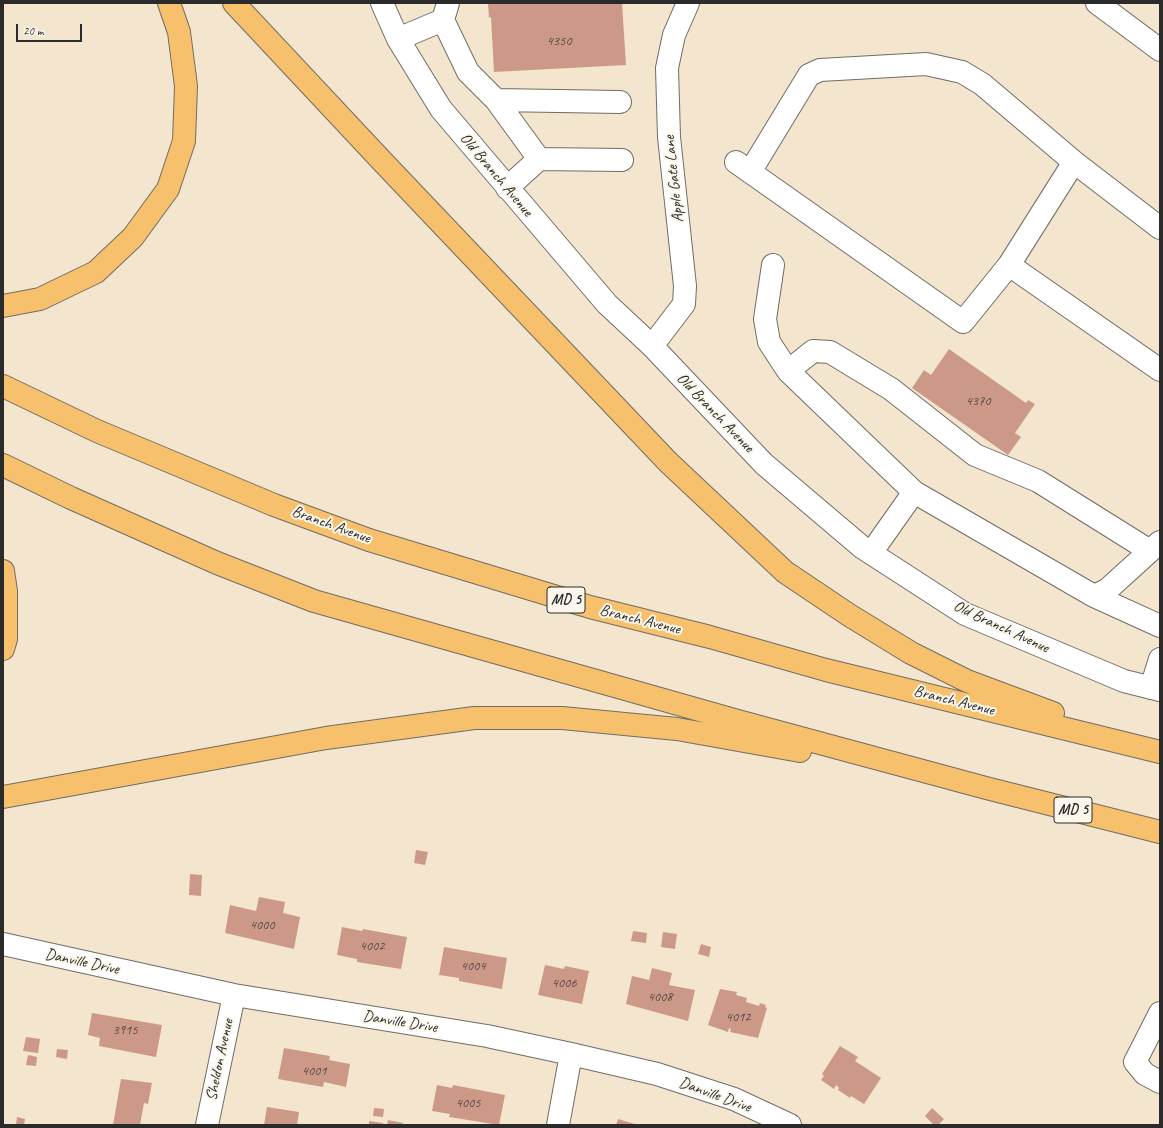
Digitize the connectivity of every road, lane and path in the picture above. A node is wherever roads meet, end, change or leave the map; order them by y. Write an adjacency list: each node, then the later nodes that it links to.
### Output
1 (169, 3): 18 (highway)
2 (234, 3): 33 (highway)
3 (382, 3): 7 (street, Old Branch Avenue)
4 (688, 3): 19 (street, Apple Gate Lane)
5 (1097, 3): 8 (street)
6 (446, 11): 7 (street); 9 (street)
7 (398, 39): 14 (street, Old Branch Avenue)
8 (1160, 50)
9 (496, 100): 10 (street); 11 (street)
10 (620, 102)
11 (539, 159): 12 (street); 14 (street)
12 (622, 160)
13 (1074, 162): 15 (street); 17 (street); 17 (street)
14 (507, 188): 19 (street, Old Branch Avenue)
15 (1160, 228)
16 (773, 265): 21 (street)
17 (1009, 265): 20 (street)
18 (3, 306)
19 (652, 346): 26 (street, Old Branch Avenue)
20 (1160, 370)
21 (788, 371): 24 (street); 25 (street)
22 (3, 386): 33 (highway, Branch Avenue / MD 5)
23 (3, 466): 34 (highway, MD 5)
24 (914, 492): 26 (street); 28 (street)
25 (1155, 546): 28 (street)
26 (871, 553): 32 (street, Old Branch Avenue)
27 (3, 571): 30 (highway)
28 (1094, 596): 29 (street)
29 (1160, 626)
30 (3, 649)
31 (1160, 659): 32 (street)
32 (1156, 689)
33 (1155, 750)
34 (986, 788): 35 (highway); 36 (highway, MD 5)
35 (3, 797)
36 (1160, 832)
37 (3, 944): 38 (street, Danville Drive)
38 (234, 995): 40 (street, Danville Drive); 42 (street, Sheldon Avenue)
39 (1160, 1013): 41 (street)
40 (571, 1054): 43 (street); 44 (street, Danville Drive)
41 (1160, 1082)
42 (207, 1125)
43 (558, 1125)
44 (790, 1125)

